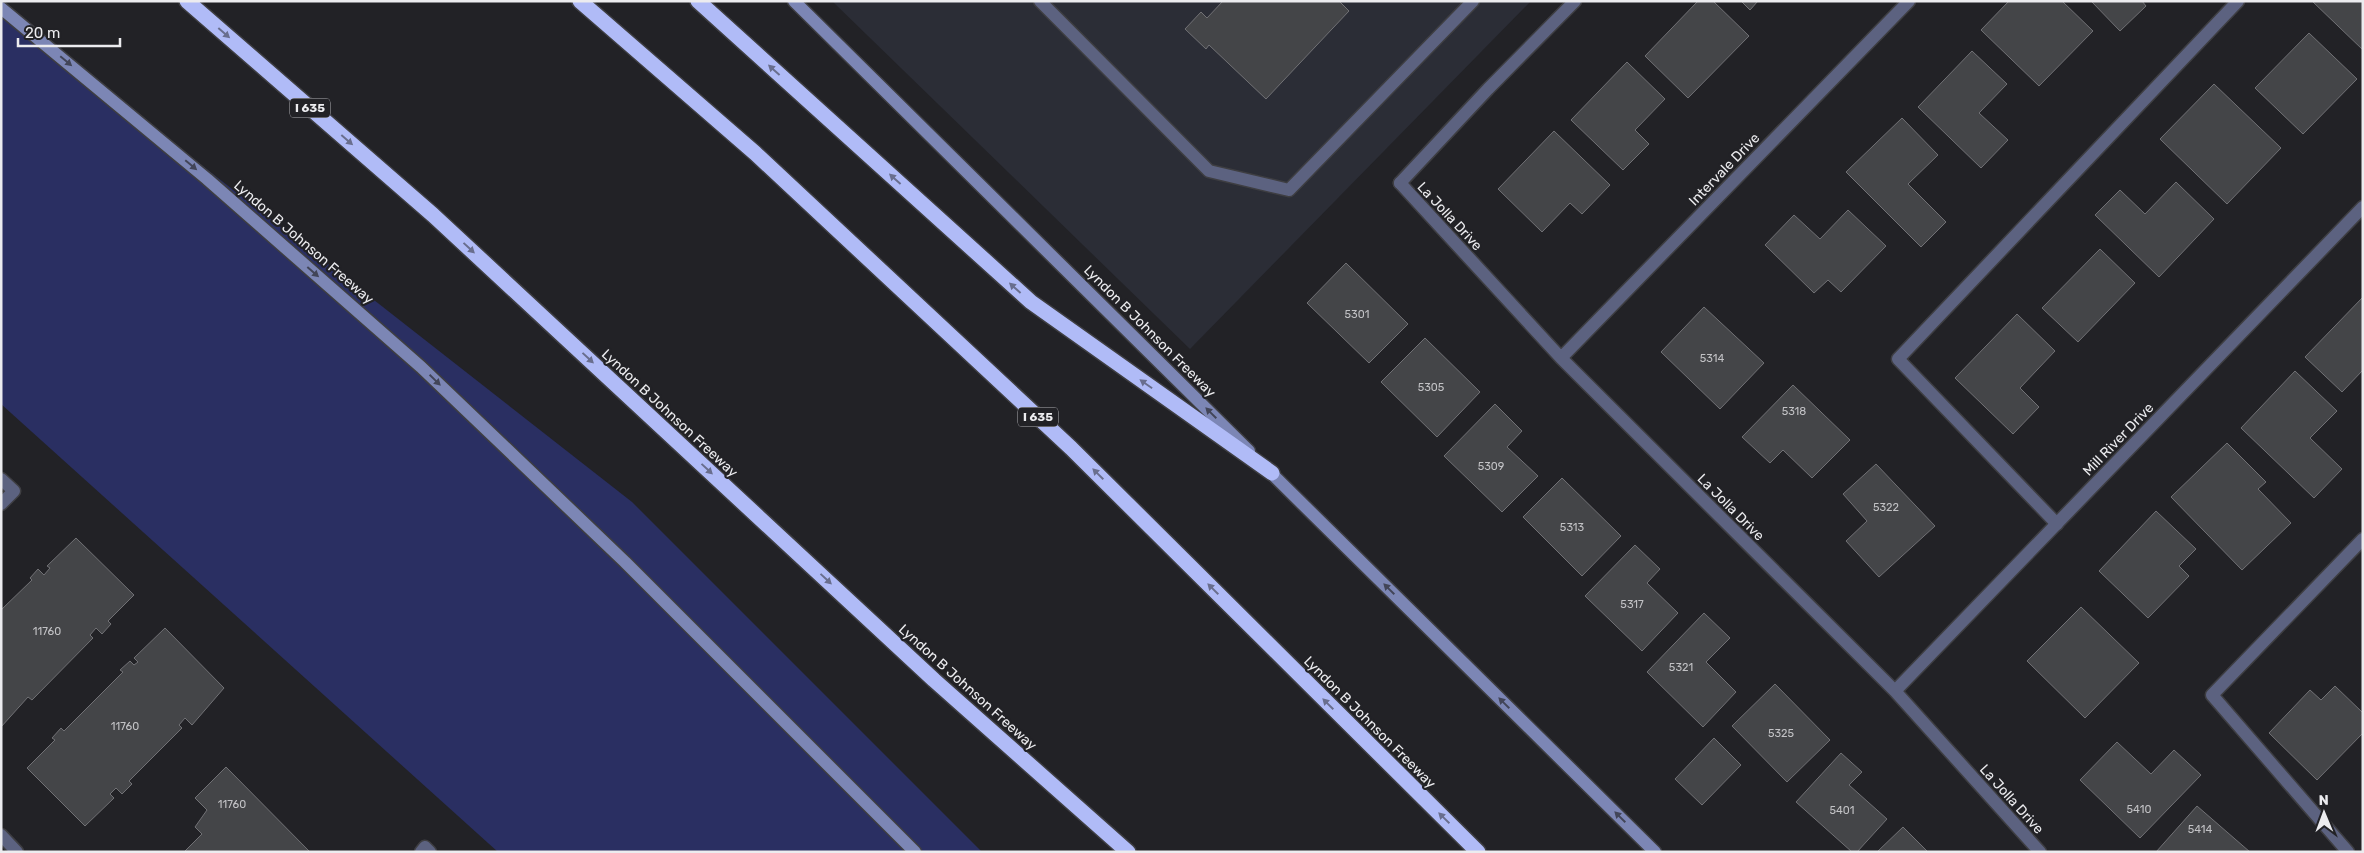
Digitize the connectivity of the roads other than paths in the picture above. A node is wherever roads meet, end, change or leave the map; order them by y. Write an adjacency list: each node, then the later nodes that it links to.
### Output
1 (187, 1): 24 (highway, Lyndon B Johnson Freeway / I 635, one-way to 24)
2 (580, 1): 25 (highway, Lyndon B Johnson Freeway / I 635, one-way to 2)
3 (698, 1): 13 (highway, one-way to 3)
4 (794, 1): 13 (main road, Lyndon B Johnson Freeway, one-way to 4)
5 (1040, 1): 6 (street)
6 (1473, 1)
7 (1575, 1): 12 (street, La Jolla Drive)
8 (1909, 1): 12 (street, Intervale Drive)
9 (2238, 1): 16 (street)
10 (1, 8): 23 (main road, Lyndon B Johnson Freeway, one-way to 23)
11 (2363, 206): 16 (street, Mill River Drive)
12 (1561, 358): 18 (street, La Jolla Drive)
13 (1272, 473): 26 (main road, Lyndon B Johnson Freeway, one-way to 13)
14 (1, 479): 15 (street)
15 (1, 504)
16 (2057, 524): 18 (street, Mill River Drive)
17 (2363, 539): 28 (street)
18 (1895, 691): 27 (street, La Jolla Drive)
19 (1, 835): 20 (street)
20 (18, 852)
21 (421, 852): 22 (street)
22 (430, 852)
23 (915, 852)
24 (1128, 852)
25 (1478, 852)
26 (1655, 852)
27 (2040, 852)
28 (2348, 852)

